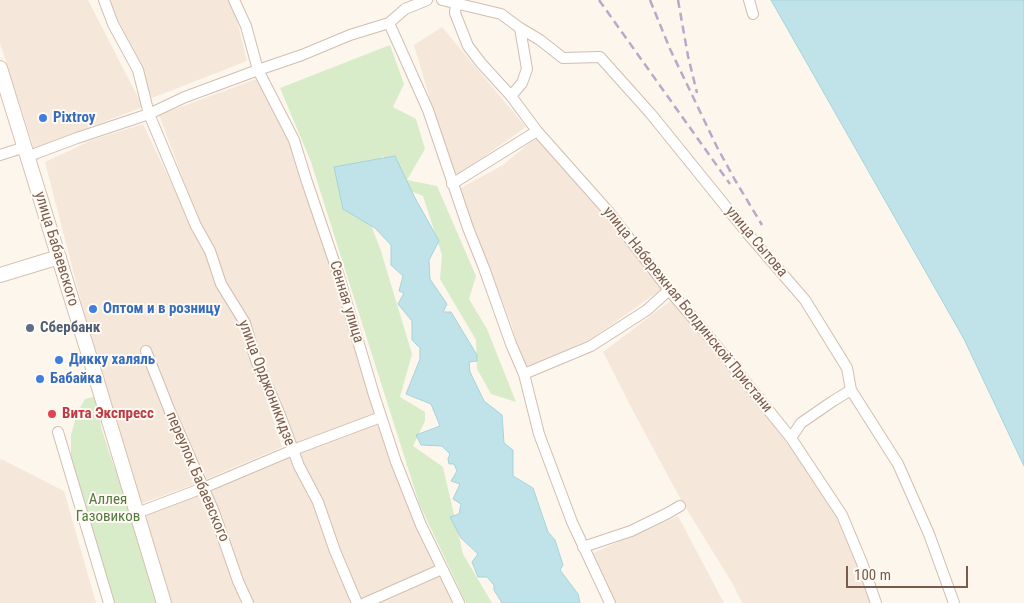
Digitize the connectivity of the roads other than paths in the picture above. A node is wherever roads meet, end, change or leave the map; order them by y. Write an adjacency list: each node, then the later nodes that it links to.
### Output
1 (104, 0): 13 (street, улица Орджоникидзе)
2 (234, 0): 11 (street, Сенная улица)
3 (427, 0): 8 (street)
4 (442, 0): 6 (street, улица Сытова)
5 (749, 0): 7 (street)
6 (456, 4): 9 (street, улица Сытова); 12 (street, улица Набережная Болдинской Пристани)
7 (753, 14)
8 (389, 23): 11 (street); 17 (street)
9 (520, 28): 12 (street); 23 (street, улица Сытова)
10 (0, 68): 15 (main road, улица Бабаевского)
11 (258, 70): 13 (street); 24 (street, Сенная улица)
12 (511, 96): 14 (street, улица Набережная Болдинской Пристани)
13 (149, 114): 15 (street); 27 (street, улица Орджоникидзе)
14 (537, 131): 17 (street); 20 (street, улица Набережная Болдинской Пристани)
15 (26, 152): 16 (street); 18 (main road, улица Бабаевского)
16 (0, 155)
17 (452, 184): 22 (street)
18 (59, 258): 19 (main road); 30 (main road, улица Бабаевского)
19 (0, 275)
20 (670, 290): 22 (street); 26 (street, улица Набережная Болдинской Пристани)
21 (146, 351): 28 (street, переулок Бабаевского)
22 (524, 374): 31 (street)
23 (850, 390): 26 (street); 41 (street, улица Сытова)
24 (381, 417): 27 (street); 32 (street, Сенная улица)
25 (58, 432): 33 (street)
26 (791, 438): 40 (street, улица Набережная Болдинской Пристани)
27 (293, 450): 28 (street); 36 (street, улица Орджоникидзе)
28 (203, 488): 30 (street); 35 (street, переулок Бабаевского)
29 (680, 506): 31 (street)
30 (136, 513): 34 (main road, улица Бабаевского)
31 (583, 546): 39 (street)
32 (442, 569): 37 (street); 38 (street, Сенная улица)
33 (109, 603)
34 (164, 603)
35 (248, 603)
36 (357, 603)
37 (365, 603)
38 (459, 603)
39 (610, 603)
40 (876, 603)
41 (954, 603)

